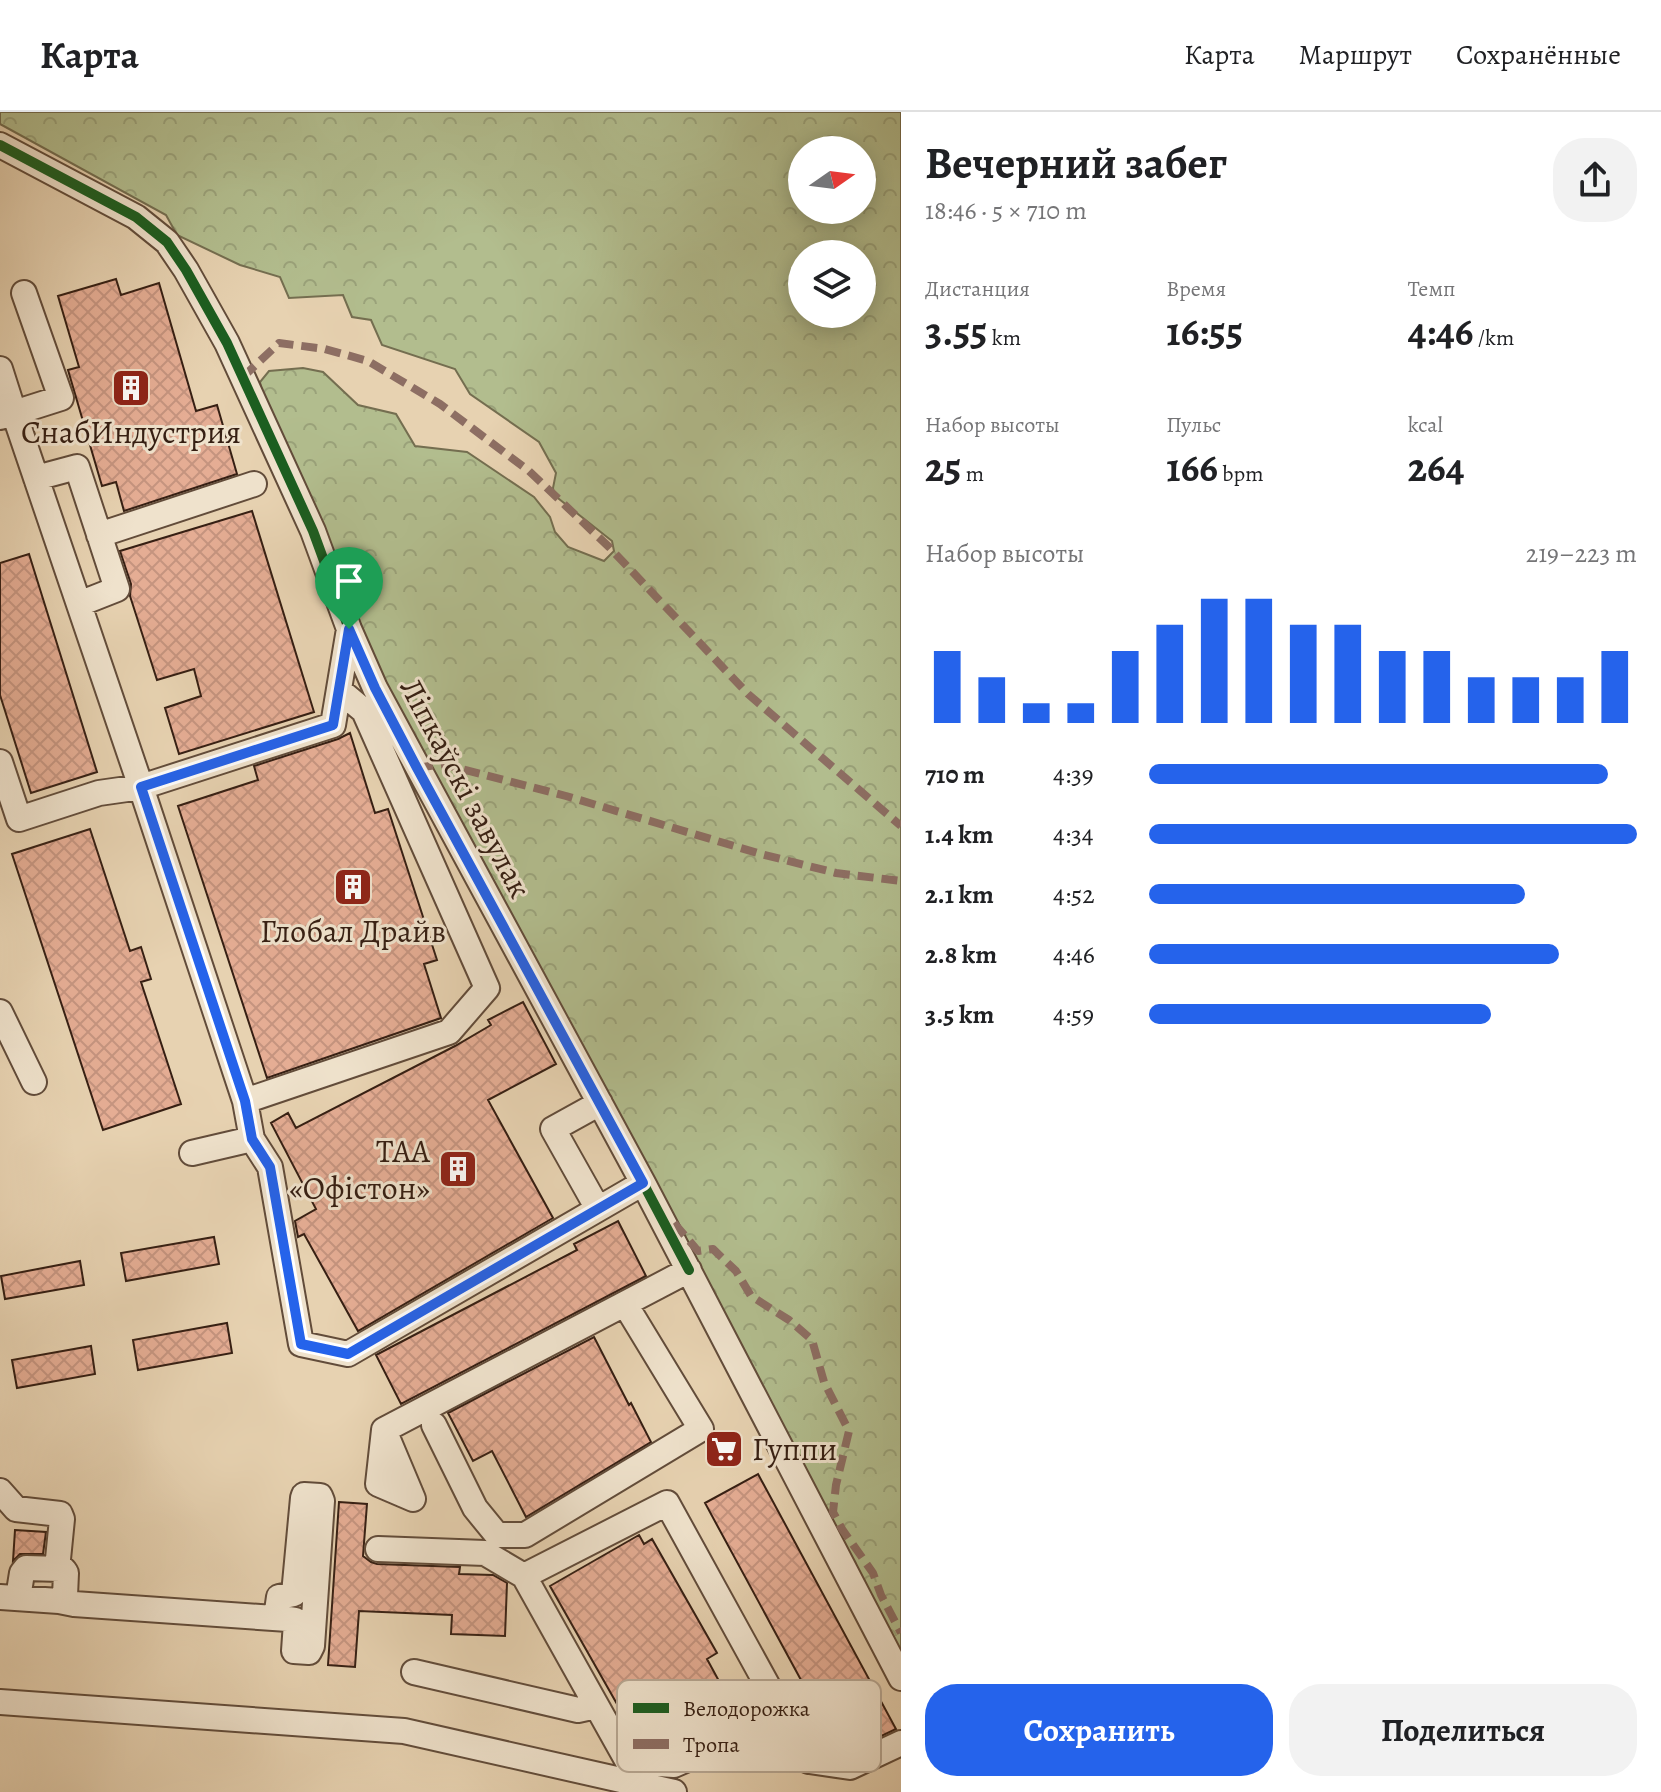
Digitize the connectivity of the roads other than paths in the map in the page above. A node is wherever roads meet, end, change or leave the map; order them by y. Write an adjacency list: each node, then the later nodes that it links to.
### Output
1 (0, 145): 9 (street, Ліпкаўскі завулак)
2 (24, 293): 4 (street)
3 (0, 369): 4 (street)
4 (7, 415): 5 (street)
5 (36, 478): 7 (street); 8 (street)
6 (254, 484): 7 (street)
7 (99, 535): 8 (street)
8 (79, 604): 12 (street)
9 (349, 629): 10 (street); 16 (street, Ліпкаўскі завулак)
10 (339, 690): 12 (street); 15 (street)
11 (0, 762): 12 (street)
12 (141, 787): 15 (street)
13 (0, 1012): 14 (street)
14 (34, 1082)
15 (245, 1101): 17 (street)
16 (600, 1103): 19 (street, Ліпкаўскі завулак); 20 (street)
17 (252, 1139): 18 (street); 20 (street)
18 (192, 1153)
19 (643, 1183): 20 (street); 21 (street, Ліпкаўскі завулак)
20 (598, 1209)
21 (689, 1270): 22 (street); 33 (street, Ліпкаўскі завулак)
22 (625, 1304): 23 (street); 24 (street)
23 (434, 1425)
24 (384, 1430)
25 (0, 1491): 27 (street)
26 (378, 1549): 28 (street)
27 (57, 1569): 29 (street); 30 (street)
28 (524, 1576): 34 (street); 36 (street)
29 (9, 1598): 30 (street)
30 (59, 1601): 31 (street)
31 (276, 1618): 31 (street)
32 (414, 1672): 36 (street)
33 (901, 1678)
34 (764, 1680)
35 (0, 1702): 40 (street)
36 (596, 1706): 37 (street)
37 (617, 1743)
38 (901, 1743): 39 (street)
39 (881, 1752)
40 (674, 1792)

